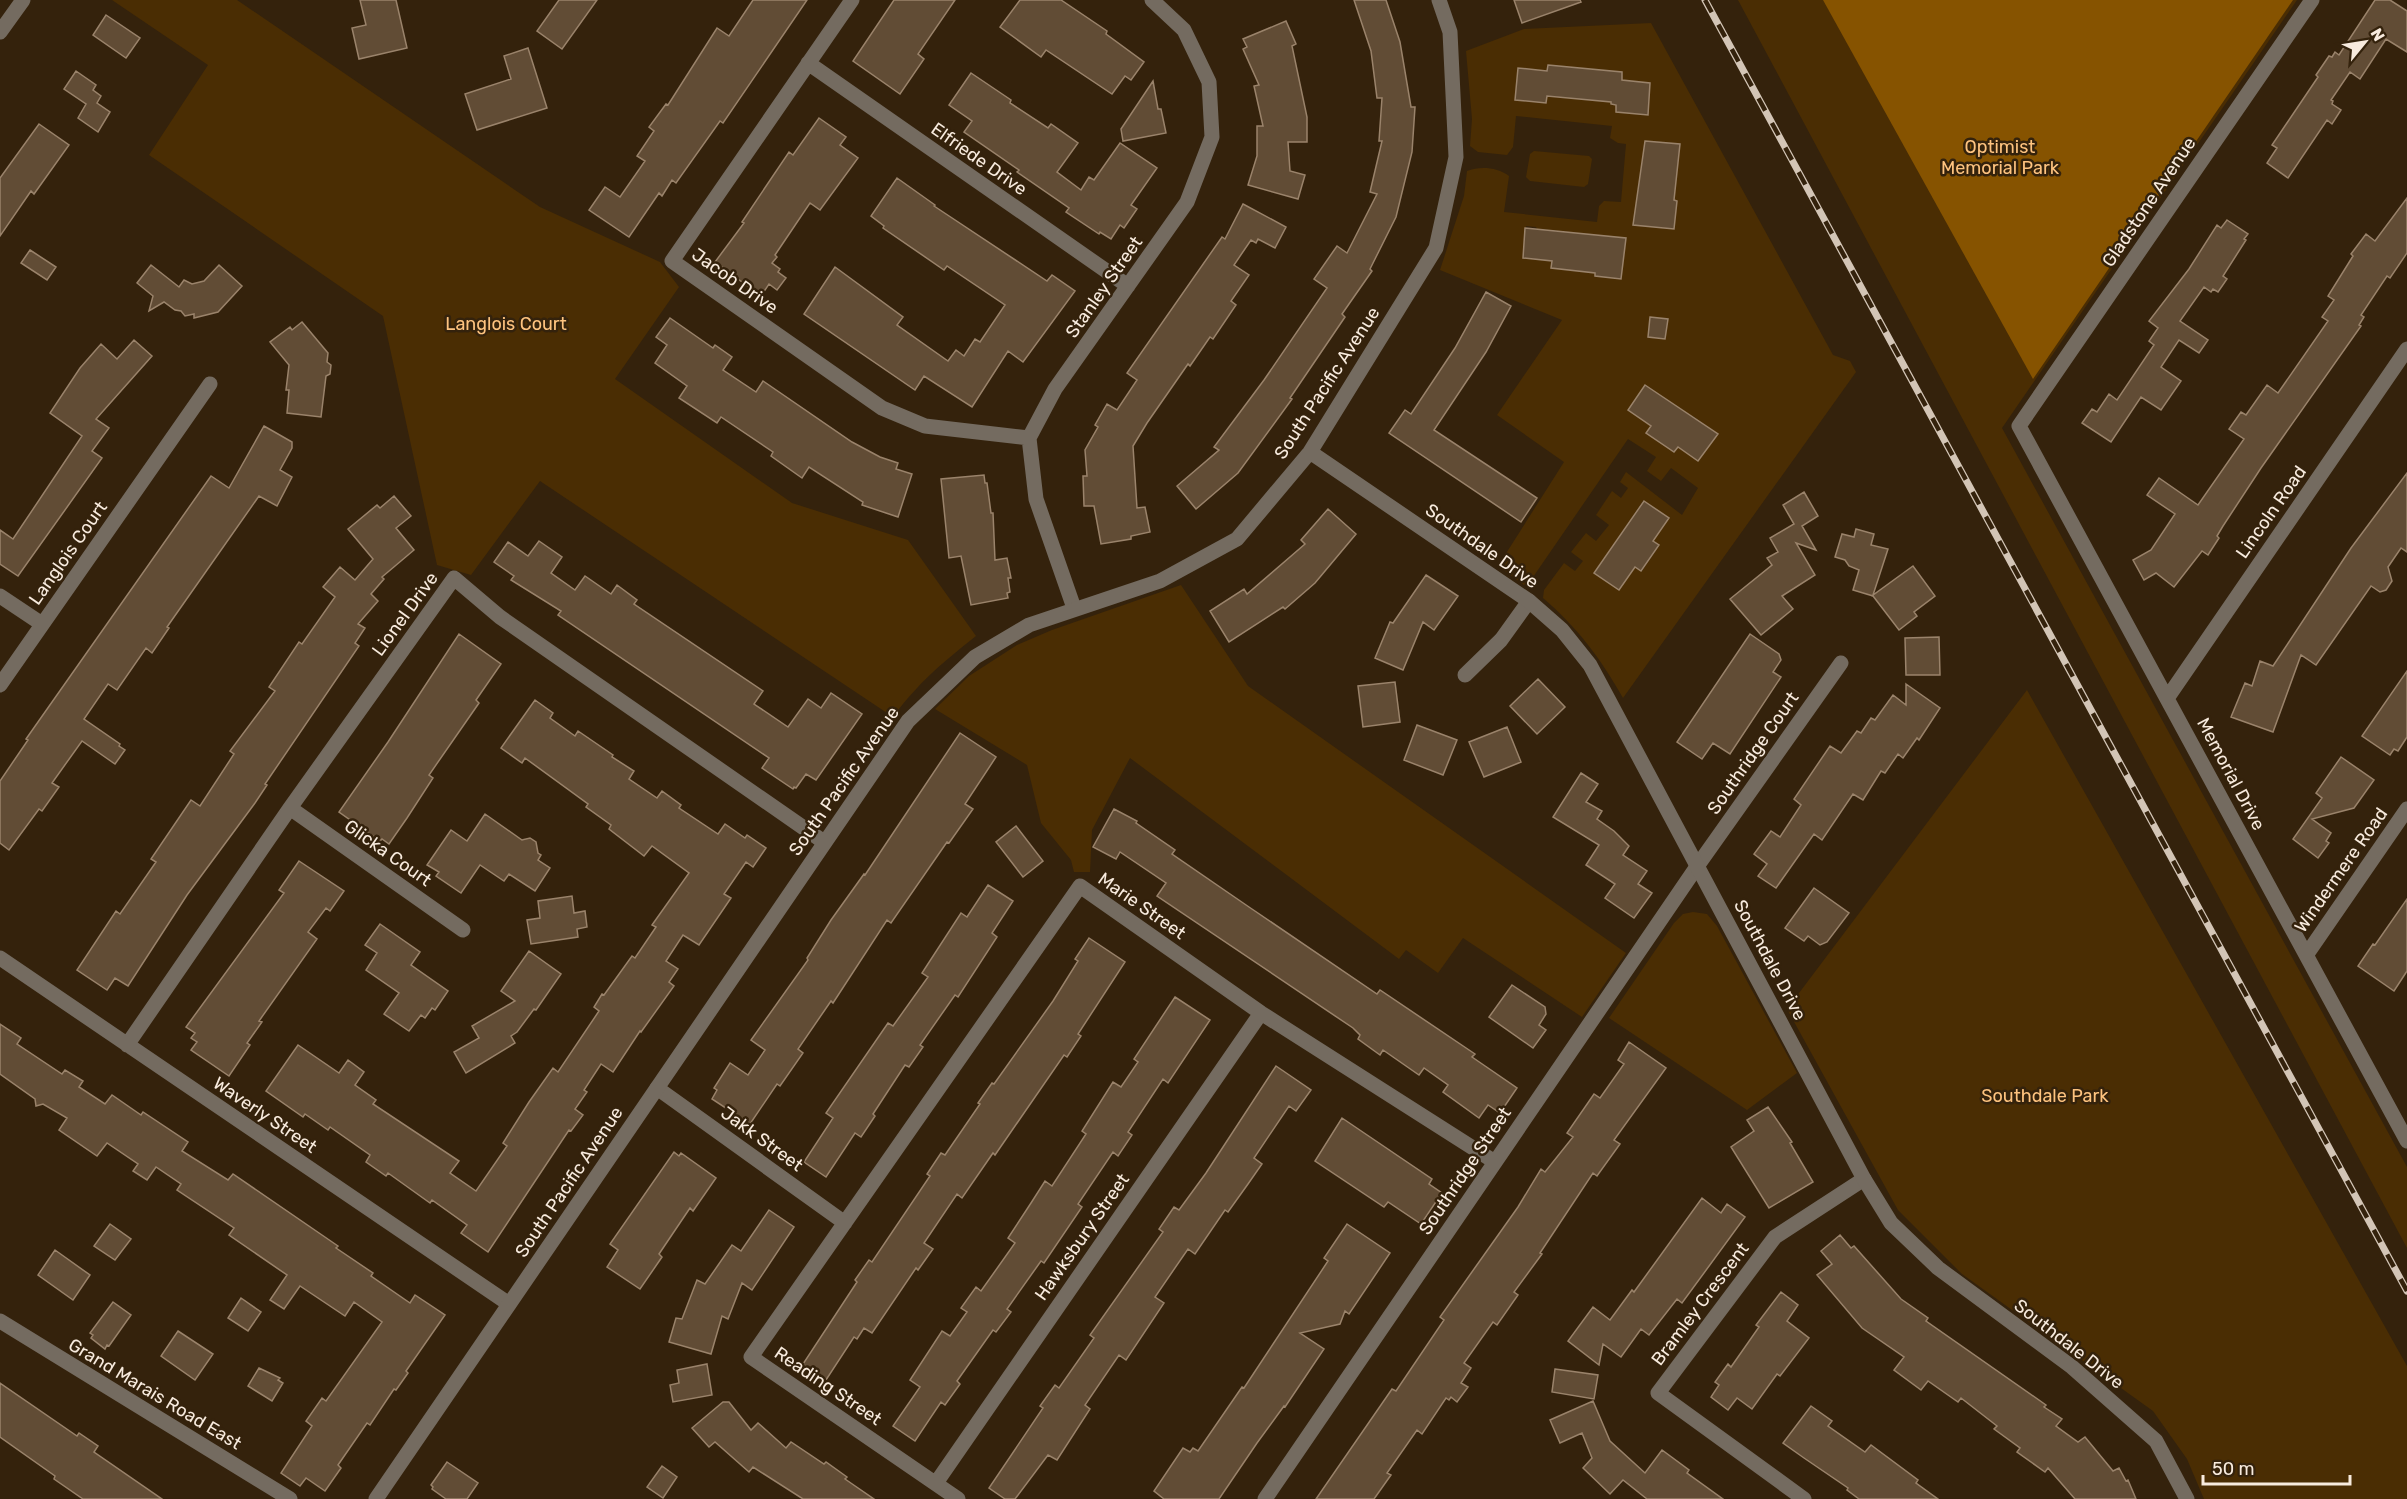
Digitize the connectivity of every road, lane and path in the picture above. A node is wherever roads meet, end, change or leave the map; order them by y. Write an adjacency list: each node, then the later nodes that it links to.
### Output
1 (22, 0): 6 (street)
2 (852, 0): 7 (street, Jacob Drive)
3 (1152, 0): 8 (street, Stanley Street)
4 (1439, 0): 13 (street, South Pacific Avenue)
5 (2312, 0): 11 (street, Gladstone Avenue)
6 (0, 32)
7 (808, 63): 8 (street, Elfriede Drive); 12 (street, Jacob Drive)
8 (1128, 286): 12 (street, Stanley Street)
9 (2407, 349): 21 (street, Lincoln Road)
10 (210, 384): 17 (street, Langlois Court)
11 (2019, 426): 21 (street, Memorial Drive)
12 (1029, 438): 16 (street)
13 (1310, 452): 15 (street, Southdale Drive); 16 (street, South Pacific Avenue)
14 (0, 596): 17 (street)
15 (1528, 601): 19 (street); 25 (street, Southdale Drive)
16 (1074, 608): 24 (street, South Pacific Avenue)
17 (42, 624): 20 (street, Langlois Court)
18 (1841, 663): 25 (street, Southridge Court)
19 (1465, 675)
20 (0, 685)
21 (2168, 697): 27 (street, Memorial Drive)
22 (290, 808): 24 (street, Lionel Drive); 26 (street, Glicka Court); 30 (street, Lionel Drive)
23 (2407, 808): 27 (street, Windermere Road)
24 (824, 842): 31 (street, South Pacific Avenue)
25 (1698, 865): 33 (street, Southridge Street); 34 (street, Southdale Drive)
26 (463, 930)
27 (2307, 954): 32 (street, Memorial Drive)
28 (0, 958): 30 (street, Waverly Street)
29 (1261, 1013): 33 (street, Marie Street); 35 (street, Marie Street); 38 (street, Hawksbury Street)
30 (127, 1045): 36 (street, Waverly Street)
31 (657, 1088): 35 (street, Jakk Street); 36 (street, South Pacific Avenue)
32 (2407, 1141)
33 (1496, 1162): 42 (street, Southridge Street)
34 (1863, 1179): 43 (street, Bramley Crescent); 44 (street, Southdale Drive)
35 (845, 1223): 38 (street, Reading Street)
36 (509, 1304): 40 (street, South Pacific Avenue)
37 (0, 1321): 39 (street, Grand Marais Road East)
38 (936, 1483): 41 (street, Reading Street)
39 (290, 1499)
40 (376, 1499)
41 (958, 1499)
42 (1265, 1499)
43 (1804, 1499)
44 (2187, 1499)

